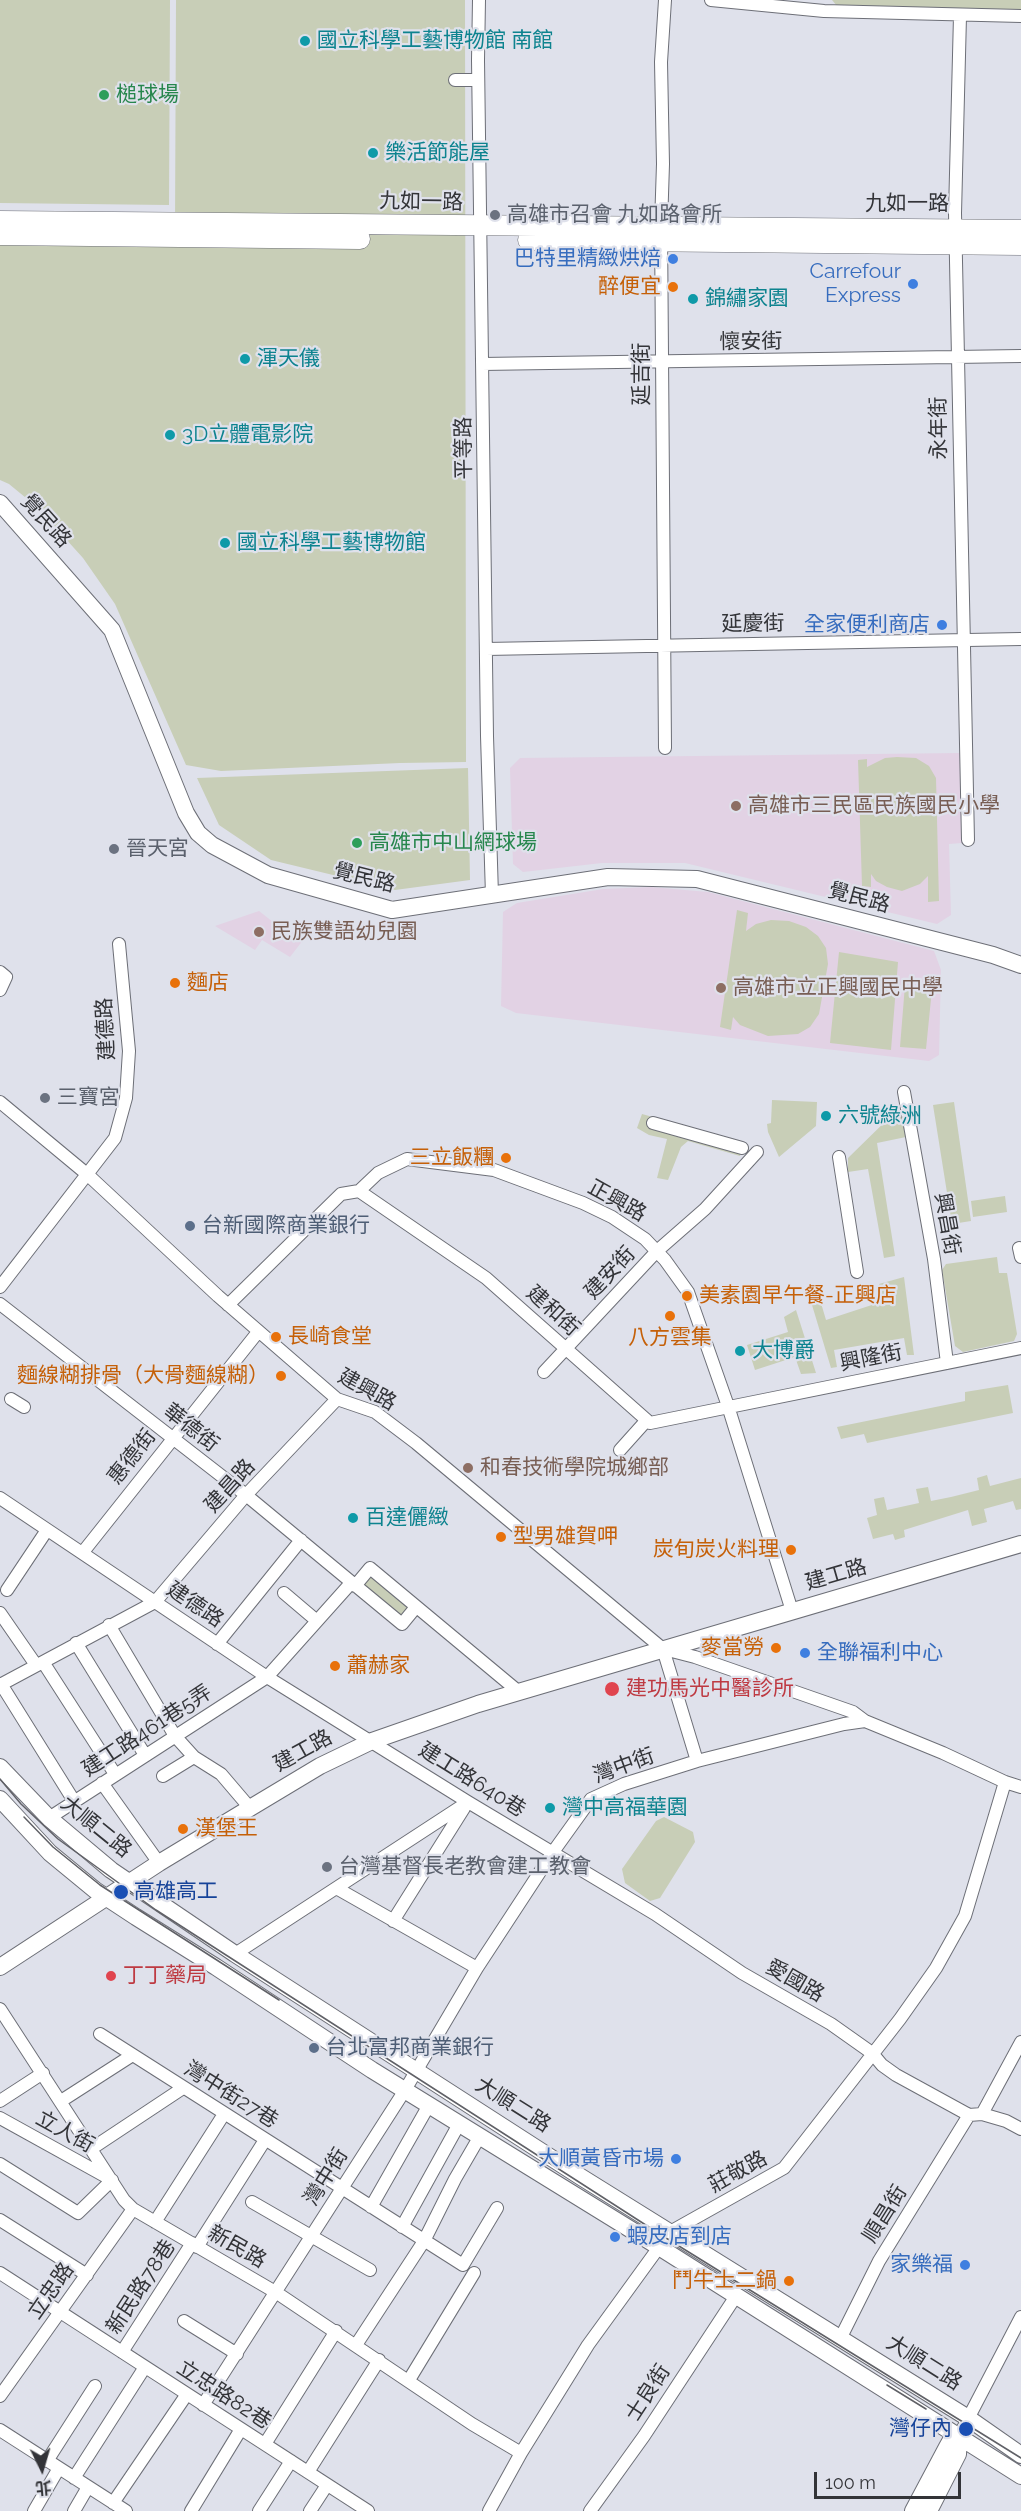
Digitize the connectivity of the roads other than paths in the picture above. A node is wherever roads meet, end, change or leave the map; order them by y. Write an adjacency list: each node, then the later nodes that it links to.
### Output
1 (479, 0): 6 (street, 平等路)
2 (665, 0): 10 (street, 延吉街)
3 (711, 0): 4 (street)
4 (960, 16): 5 (street); 13 (street, 永年街)
5 (1021, 16)
6 (478, 80): 7 (street); 11 (street, 平等路)
7 (455, 81)
8 (0, 221): 11 (main road, 九如一路)
9 (1021, 230): 13 (main road, 九如一路)
10 (661, 232): 11 (main road, 九如一路); 13 (main road, 九如一路); 17 (street, 延吉街)
11 (480, 233): 12 (main road, 九如一路); 18 (street, 平等路)
12 (0, 235)
13 (955, 236): 14 (main road, 九如一路); 16 (street, 永年街)
14 (1021, 245)
15 (1021, 356): 16 (street, 懷安街)
16 (958, 357): 17 (street, 懷安街); 21 (street, 永年街)
17 (662, 362): 18 (street, 懷安街); 22 (street, 延吉街)
18 (482, 363): 23 (street, 平等路)
19 (0, 503): 26 (street, 覺民路)
20 (1021, 639): 21 (street, 延慶街)
21 (962, 640): 22 (street, 延慶街); 25 (street, 永年街)
22 (664, 645): 23 (street, 延慶街); 24 (street, 延吉街)
23 (486, 649): 26 (street, 平等路)
24 (665, 748)
25 (968, 840)
26 (492, 895): 28 (street, 覺民路)
27 (119, 944): 37 (street, 建德路)
28 (1021, 965)
29 (0, 972): 30 (street)
30 (0, 990)
31 (904, 1092): 47 (street, 興昌街)
32 (0, 1101): 37 (street, 建興路)
33 (653, 1124): 34 (street)
34 (742, 1148)
35 (757, 1152): 39 (street, 建安街)
36 (839, 1157): 40 (street)
37 (87, 1175): 41 (street, 建德路); 43 (street, 建興路)
38 (359, 1191): 39 (street, 正興路); 43 (street, 正興路); 46 (street, 建和街)
39 (657, 1251): 46 (street, 建安街); 51 (street, 正興路)
40 (857, 1272)
41 (0, 1287)
42 (0, 1304): 54 (street, 華德街)
43 (228, 1305): 44 (street, 建興路)
44 (258, 1332): 50 (street, 建興路); 54 (street, 惠德街)
45 (1021, 1348): 47 (street, 興隆街)
46 (567, 1349): 48 (street, 建安街); 53 (street, 建和街)
47 (947, 1363): 51 (street, 興隆街)
48 (544, 1372)
49 (10, 1399): 52 (street)
50 (337, 1400): 56 (street, 建昌路); 73 (street, 建興路)
51 (728, 1406): 53 (street); 67 (street, 正興路)
52 (24, 1407)
53 (646, 1421): 55 (street)
54 (171, 1438): 56 (street, 華德街); 61 (street, 惠德街)
55 (620, 1450)
56 (246, 1495): 59 (street, 華德街); 65 (street, 建昌路)
57 (0, 1498): 58 (street, 建德路)
58 (47, 1530): 61 (street, 建德路); 63 (street)
59 (301, 1540): 62 (street, 華德街); 72 (street)
60 (1021, 1544): 67 (street, 建工路)
61 (83, 1552): 65 (street, 建德路)
62 (353, 1584): 66 (street); 66 (street, 華德街); 69 (street, 建工路461巷5弄)
63 (7, 1590)
64 (284, 1593): 69 (street)
65 (154, 1602): 70 (street); 72 (street, 建德路)
66 (416, 1607): 77 (street)
67 (792, 1611): 73 (street, 建工路)
68 (0, 1613): 74 (street)
69 (317, 1621): 75 (street, 建工路461巷5弄)
70 (109, 1625): 71 (street); 79 (street)
71 (76, 1643): 74 (street); 81 (street)
72 (217, 1644): 75 (street, 建德路)
73 (663, 1649): 77 (street, 建工路); 78 (street); 83 (street)
74 (40, 1663): 76 (street); 85 (street)
75 (267, 1677): 79 (street, 建工路461巷5弄); 80 (street, 建德路)
76 (1, 1685): 91 (street)
77 (519, 1692): 80 (street, 建工路)
78 (865, 1721): 83 (street, 灣中街); 87 (street)
79 (175, 1736): 81 (street, 建工路461巷5弄); 82 (street)
80 (372, 1741): 92 (street, 建工路640巷); 93 (street, 建工路)
81 (145, 1755): 85 (street, 建工路461巷5弄)
82 (194, 1757): 86 (street); 93 (street)
83 (697, 1761): 95 (street, 灣中街)
84 (0, 1767): 94 (street, 大順二路)
85 (115, 1774): 88 (street, 建工路461巷5弄)
86 (163, 1776)
87 (1005, 1782): 89 (street); 107 (street, 莊敬路)
88 (102, 1783): 91 (street, 建工路461巷5弄); 96 (street)
89 (1021, 1787)
90 (0, 1799): 99 (street, 大順二路)
91 (74, 1801): 94 (street, 建工路461巷5弄)
92 (468, 1802): 95 (street, 建工路640巷); 98 (street); 100 (street)
93 (250, 1808): 96 (street, 建工路)
94 (49, 1818): 97 (street, 大順二路)
95 (553, 1852): 103 (street, 灣中街); 107 (street, 愛國路)
96 (159, 1863): 97 (street, 建工路)
97 (129, 1882): 99 (street, 建工路); 101 (street, 大順二路)
98 (338, 1889): 100 (street); 101 (street)
99 (106, 1897): 102 (street, 建工路); 112 (street, 大順二路)
100 (393, 1921): 103 (street)
101 (235, 1954): 109 (street, 大順二路)
102 (0, 1967)
103 (477, 1968): 109 (street, 灣中街)
104 (0, 2009): 110 (street, 新民路)
105 (100, 2034): 108 (street, 灣中街27巷)
106 (1021, 2042): 117 (street)
107 (872, 2053): 118 (street, 愛國路); 135 (street, 莊敬路)
108 (131, 2056): 111 (street, 灣中街27巷); 113 (street)
109 (416, 2072): 112 (street, 灣中街); 135 (street, 大順二路)
110 (43, 2073): 113 (street, 新民路); 114 (street)
111 (183, 2088): 116 (street, 灣中街27巷); 124 (street)
112 (405, 2090): 115 (street, 大順二路); 127 (street, 灣中街)
113 (61, 2101): 124 (street, 新民路)
114 (0, 2102)
115 (429, 2104): 120 (street, 大順二路); 129 (street)
116 (224, 2114): 123 (street, 灣中街27巷); 133 (street)
117 (982, 2114): 118 (street); 121 (street)
118 (969, 2115): 150 (street, 順昌街)
119 (0, 2118): 126 (street, 立人街)
120 (459, 2124): 122 (street, 大順二路); 134 (street)
121 (1021, 2129)
122 (480, 2136): 137 (street); 139 (street, 大順二路)
123 (265, 2140): 127 (street, 灣中街27巷); 138 (street, 新民路78巷)
124 (91, 2149): 126 (street, 新民路)
125 (0, 2164): 126 (street)
126 (112, 2180): 131 (street, 新民路)
127 (341, 2188): 129 (street, 灣中街27巷); 136 (street, 灣中街)
128 (252, 2202): 136 (street)
129 (371, 2207): 134 (street, 灣中街27巷)
130 (497, 2208): 137 (street, 灣中街27巷)
131 (133, 2209): 133 (street, 新民路); 143 (street, 立忠路)
132 (0, 2220): 143 (street)
133 (154, 2222): 138 (street, 新民路)
134 (402, 2227): 137 (street, 灣中街27巷)
135 (670, 2232): 139 (street, 莊敬路); 150 (street, 大順二路)
136 (312, 2236): 140 (street); 144 (street, 灣中街)
137 (424, 2241): 151 (street)
138 (195, 2245): 144 (street, 新民路); 152 (street, 新民路78巷)
139 (659, 2247): 145 (street, 大順二路); 166 (street, 莊敬路)
140 (370, 2270)
141 (474, 2273): 156 (street)
142 (0, 2274): 146 (street, 立忠路82巷)
143 (87, 2275): 146 (street, 立忠路)
144 (277, 2293): 149 (street, 新民路); 153 (street, 灣中街)
145 (736, 2296): 164 (street, 大順二路); 185 (street, 士良街)
146 (60, 2312): 152 (street, 立忠路82巷); 159 (street, 立忠路)
147 (1020, 2320): 161 (street)
148 (184, 2321): 153 (street)
149 (336, 2331): 151 (street, 新民路); 165 (street)
150 (841, 2337): 161 (street, 大順二路)
151 (356, 2345): 154 (street, 新民路)
152 (122, 2352): 155 (street, 立忠路82巷)
153 (237, 2354): 160 (street, 灣中街)
154 (379, 2360): 156 (street, 新民路); 171 (street)
155 (145, 2367): 158 (street, 立忠路82巷); 173 (street)
156 (409, 2380): 166 (street, 新民路)
157 (95, 2386): 168 (street)
158 (187, 2394): 160 (street, 立忠路82巷); 176 (street)
159 (0, 2396)
160 (203, 2405): 162 (street, 立忠路82巷)
161 (969, 2418): 164 (street); 167 (street, 大順二路)
162 (241, 2429): 165 (street, 立忠路82巷); 180 (street)
163 (0, 2430): 168 (street)
164 (959, 2436): 172 (street, 大順二路); 186 (street); 187 (street)
165 (265, 2444): 169 (street, 立忠路82巷)
166 (520, 2453): 184 (street, 莊敬路)
167 (1021, 2455)
168 (47, 2461): 170 (street)
169 (291, 2461): 171 (street, 立忠路82巷); 181 (street)
170 (59, 2468): 173 (street); 177 (street)
171 (308, 2472): 174 (street, 立忠路82巷)
172 (1021, 2475)
173 (74, 2478): 175 (street)
174 (327, 2485): 182 (street); 183 (street, 立忠路82巷)
175 (88, 2487): 176 (street); 178 (street)
176 (112, 2503): 179 (street)
177 (34, 2511)
178 (75, 2511)
179 (126, 2511)
180 (191, 2511)
181 (258, 2511)
182 (310, 2511)
183 (368, 2511)
184 (489, 2511)
185 (590, 2511)
186 (913, 2511)
187 (929, 2511)

